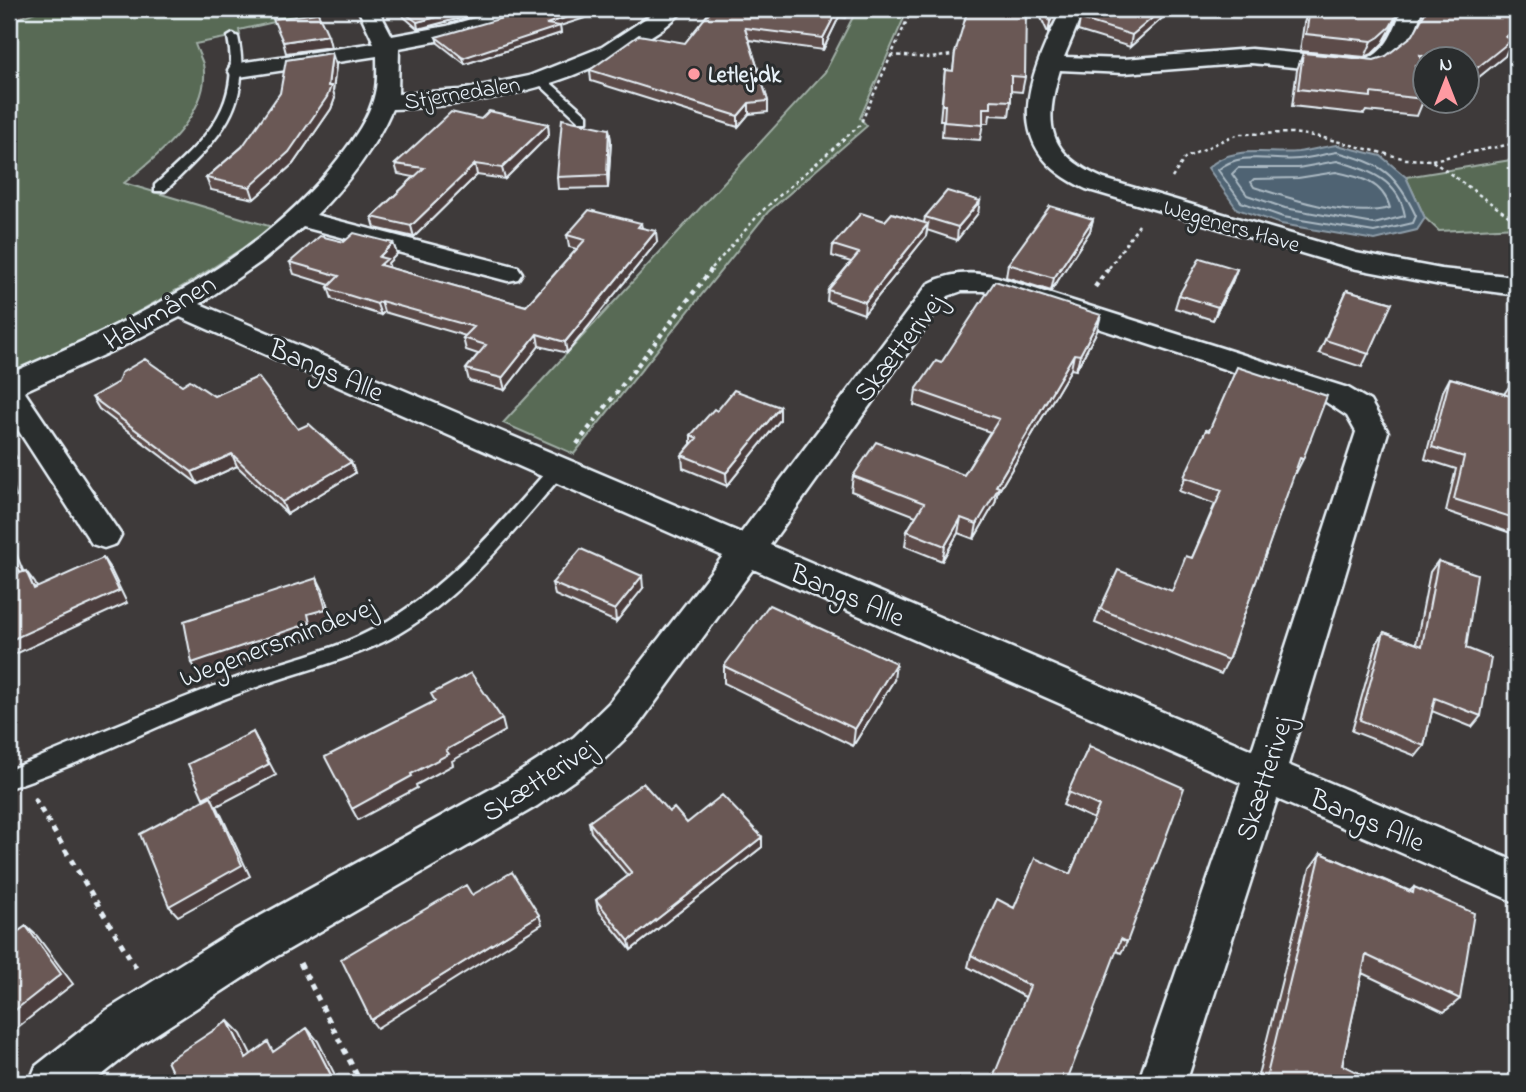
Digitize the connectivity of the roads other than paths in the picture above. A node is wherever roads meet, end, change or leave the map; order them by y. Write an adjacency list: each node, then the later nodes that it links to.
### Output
1 (368, 9): 7 (street, Halvmånen)
2 (527, 9): 7 (street)
3 (673, 9): 10 (street, Stjernedalen)
4 (1073, 9): 8 (street, Wegeners Have)
5 (1412, 9): 8 (street)
6 (233, 37): 9 (lane)
7 (388, 46): 9 (street); 11 (street, Halvmånen)
8 (1051, 63): 16 (street, Wegeners Have)
9 (239, 69): 13 (lane)
10 (540, 79): 11 (street, Stjernedalen); 12 (lane, Stjernedalen)
11 (384, 102): 14 (street, Halvmånen)
12 (583, 118)
13 (160, 188)
14 (298, 218): 15 (street); 17 (street, Halvmånen)
15 (508, 273)
16 (1517, 286)
17 (178, 305): 18 (street, Halvmånen); 20 (street, Bangs Alle)
18 (9, 386)
19 (9, 392): 21 (street)
20 (558, 469): 22 (street, Bangs Alle); 24 (lane, Wegenersmindevej)
21 (104, 535)
22 (747, 550): 23 (street, Bangs Alle); 23 (street, Skætterivej); 26 (street, Skætterivej)
23 (1265, 774): 25 (street, Bangs Alle); 27 (street, Skætterivej)
24 (14, 776)
25 (1517, 883)
26 (53, 1083)
27 (1162, 1083)

